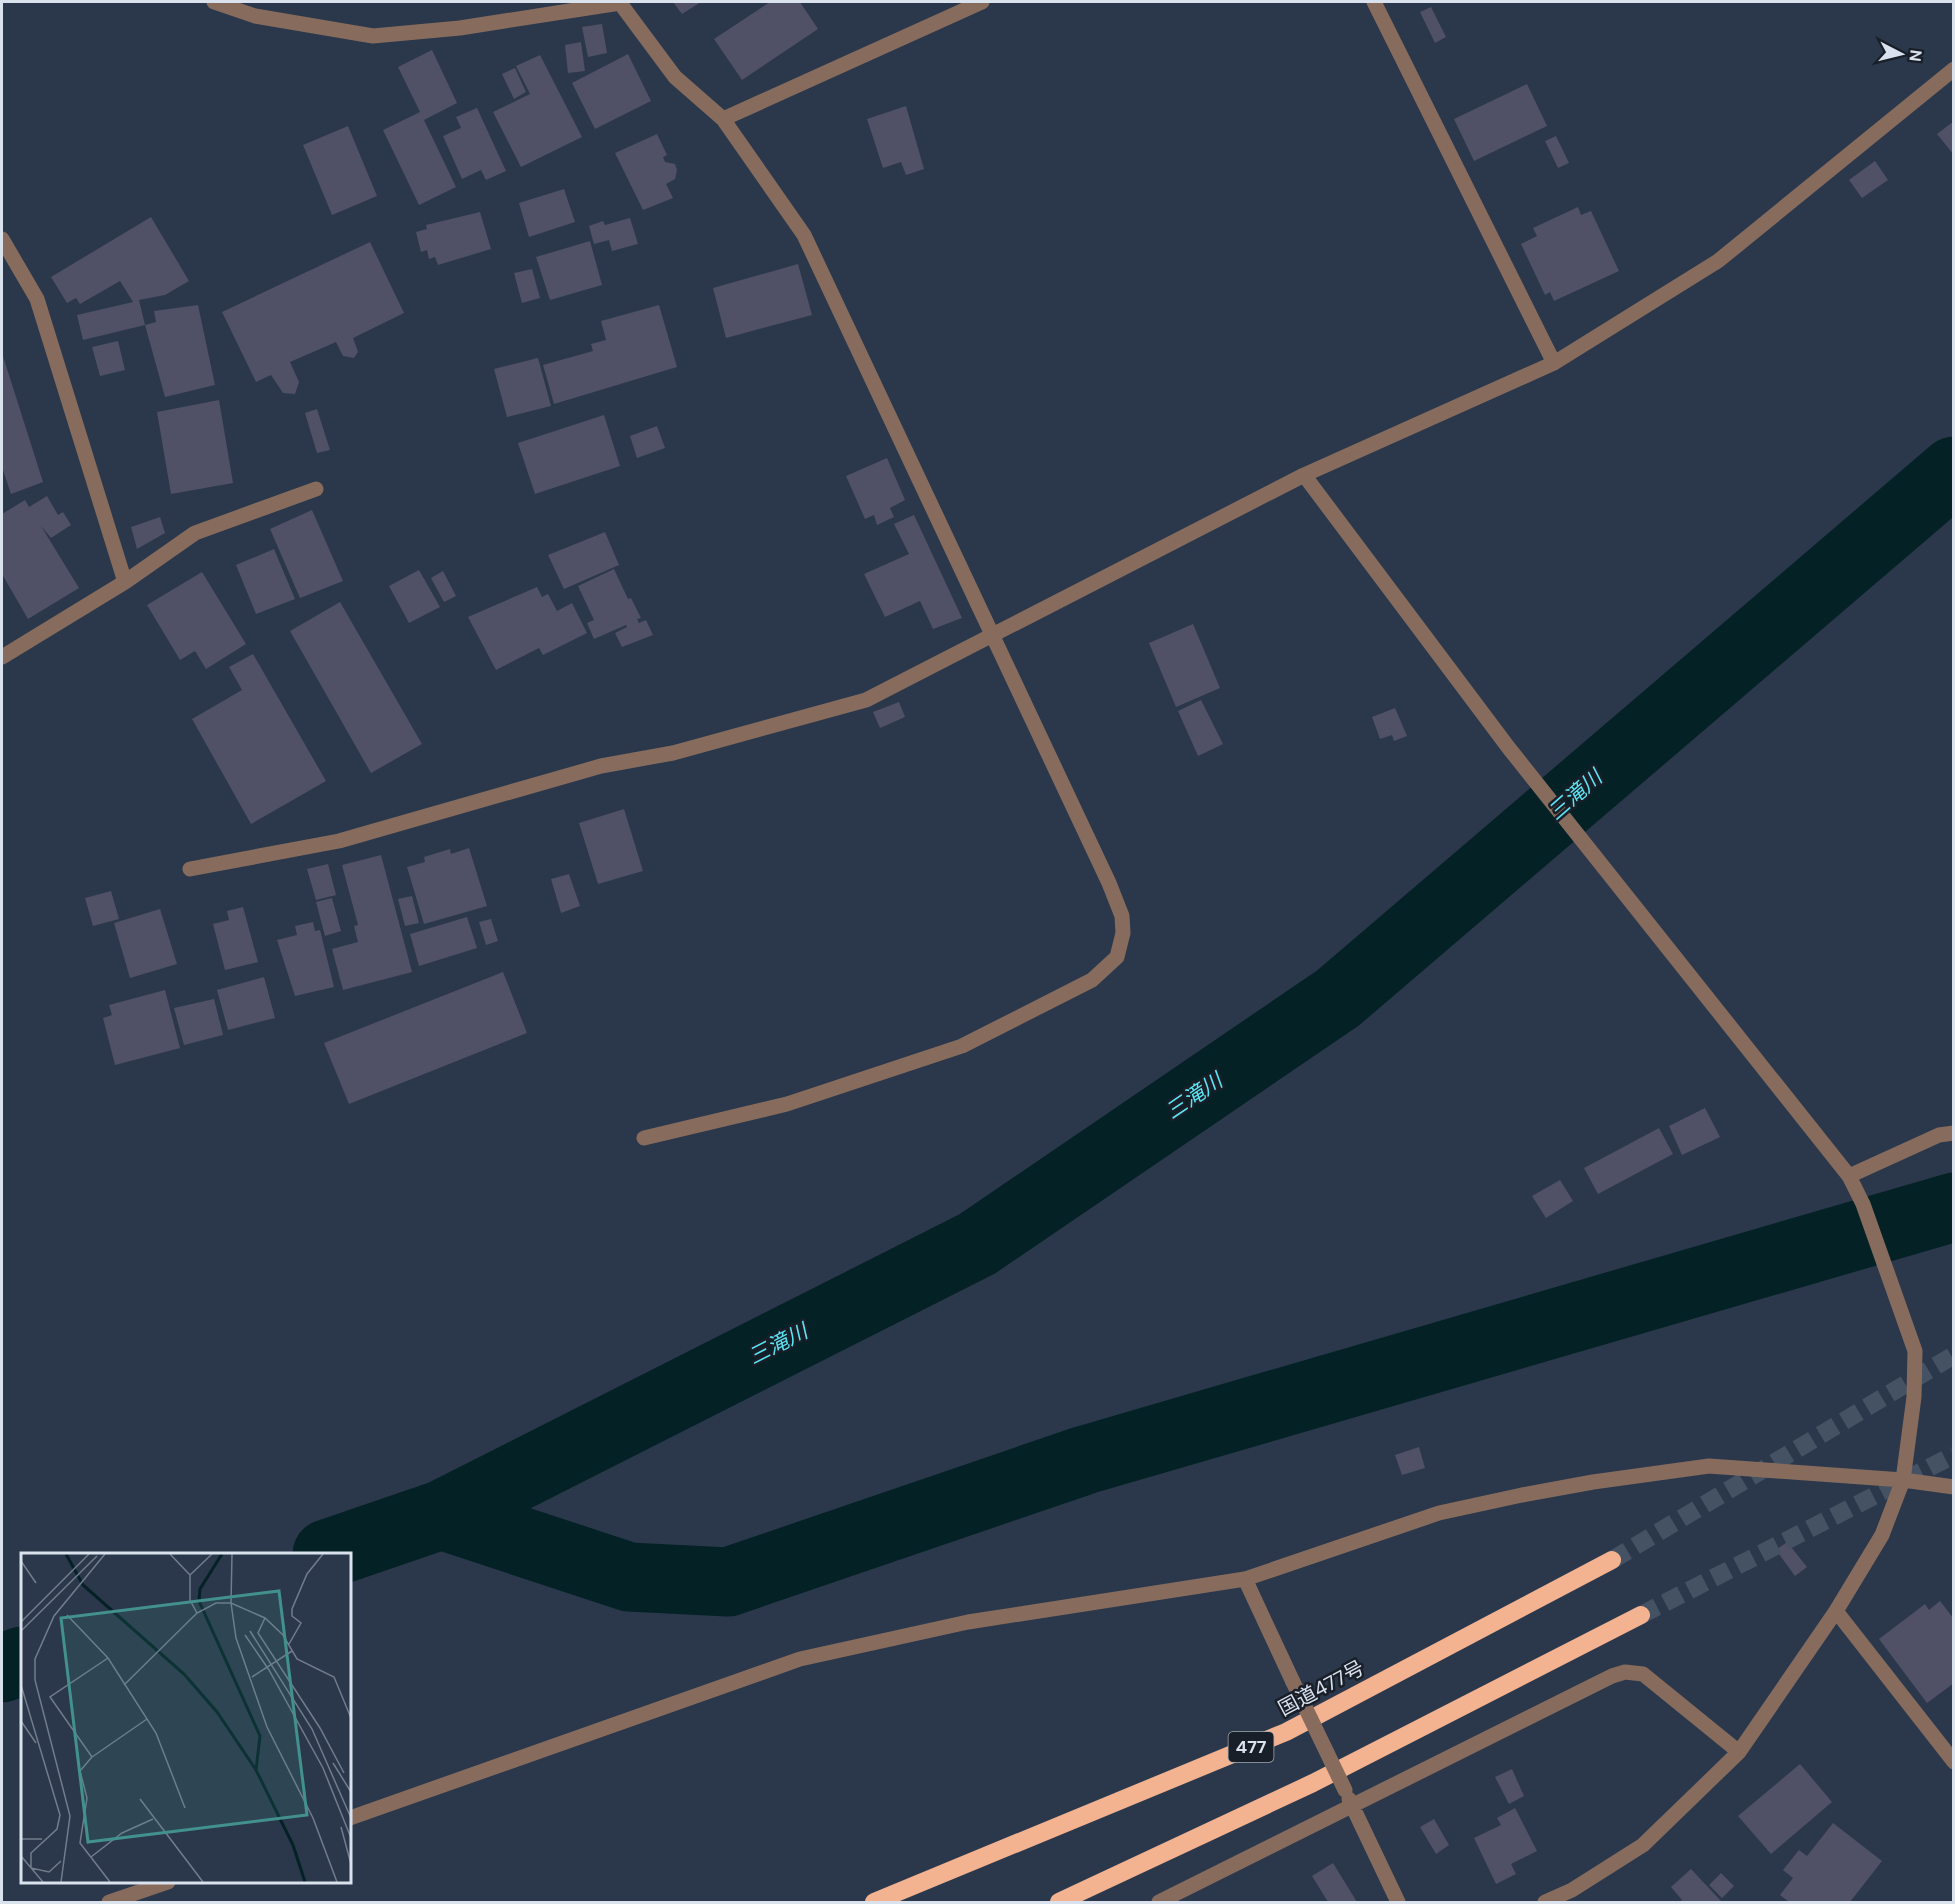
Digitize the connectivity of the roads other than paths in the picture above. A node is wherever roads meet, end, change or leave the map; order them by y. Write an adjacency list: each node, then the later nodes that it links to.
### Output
1 (214, 2): 5 (street)
2 (982, 2): 5 (street)
3 (1374, 2): 7 (street)
4 (1953, 69): 7 (street)
5 (723, 119): 11 (street)
6 (2, 239): 10 (street)
7 (1554, 363): 8 (street)
8 (1304, 475): 11 (street); 16 (street)
9 (316, 489): 10 (street)
10 (125, 582): 12 (street)
11 (993, 636): 13 (street); 15 (street)
12 (2, 657)
13 (190, 869)
14 (1953, 1134): 16 (street)
15 (644, 1138)
16 (1849, 1176): 17 (street)
17 (1904, 1480): 18 (street); 20 (street); 21 (street)
18 (1953, 1487)
19 (1612, 1560): 29 (highway, 国道477号 / 477)
20 (1245, 1579): 25 (street, bridge); 26 (street)
21 (1836, 1611): 23 (street); 24 (street)
22 (1641, 1615): 30 (highway)
23 (1739, 1752): 25 (street); 33 (street)
24 (1953, 1762)
25 (1353, 1807): 31 (street); 32 (street)
26 (351, 1818)
27 (162, 1883): 28 (street)
28 (109, 1902)
29 (874, 1902)
30 (1059, 1902)
31 (1159, 1902)
32 (1398, 1902)
33 (1545, 1902)

